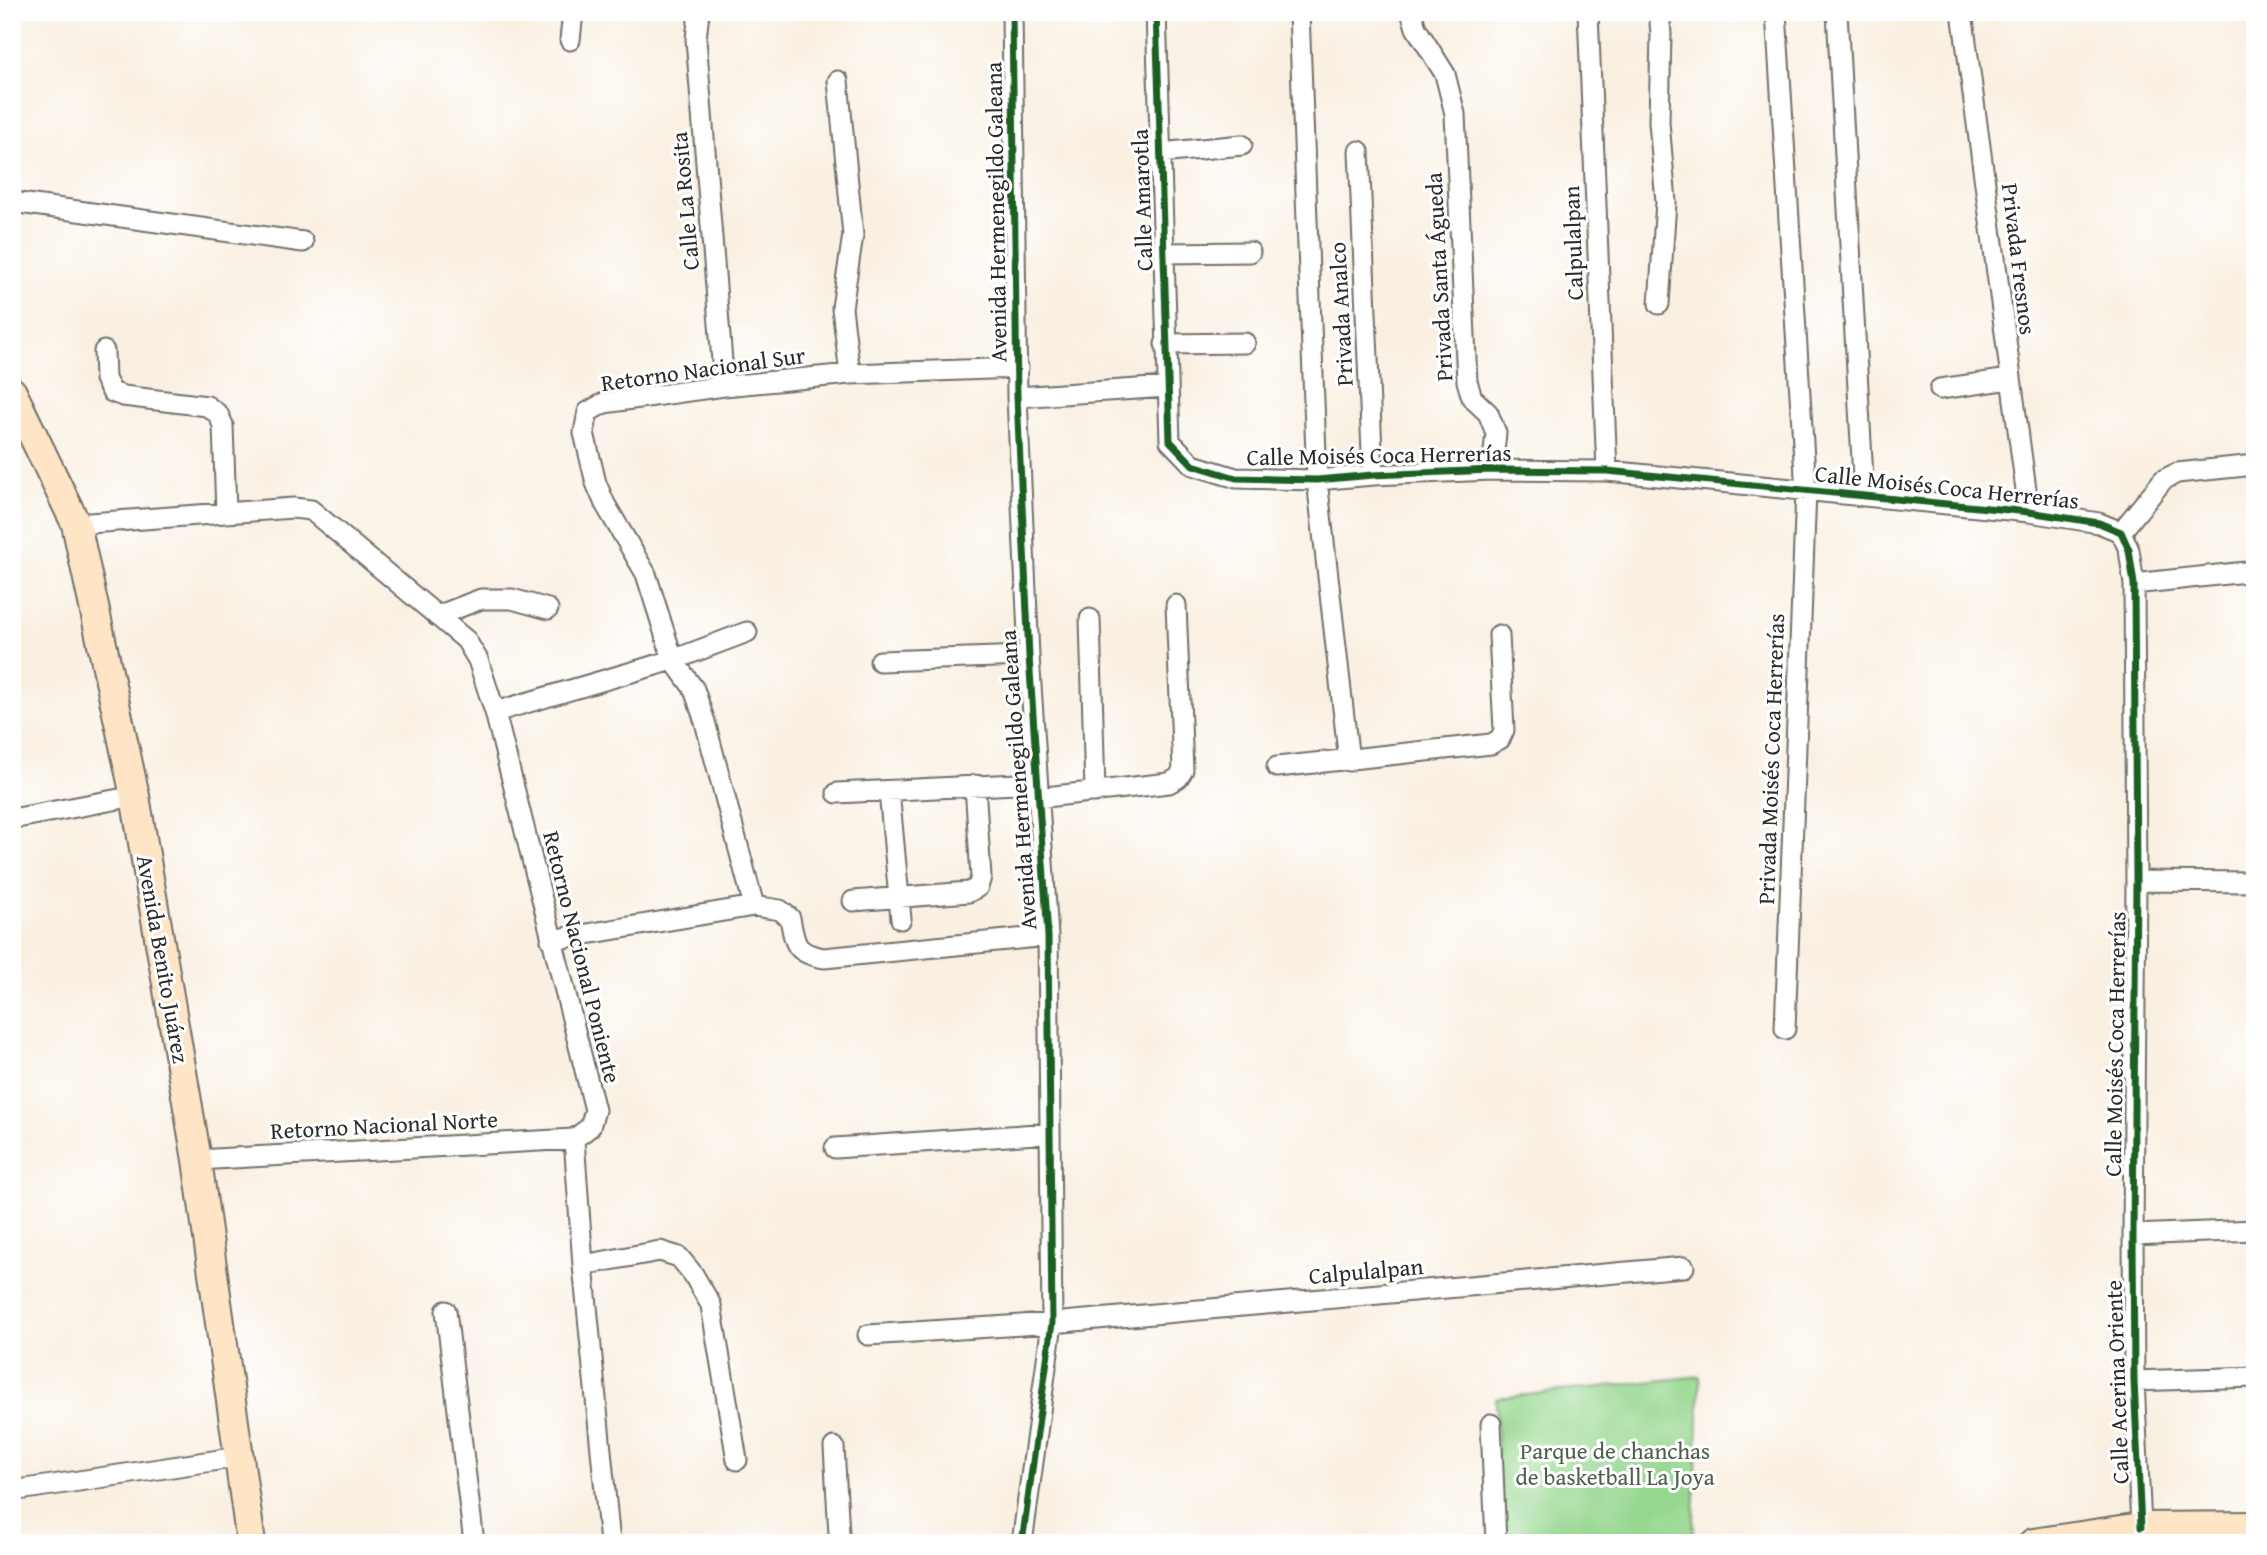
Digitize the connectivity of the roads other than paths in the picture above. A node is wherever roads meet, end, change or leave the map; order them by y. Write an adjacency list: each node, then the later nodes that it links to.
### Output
1 (573, 12): 12 (street)
2 (699, 12): 28 (street, Calle La Rosita)
3 (1012, 12): 25 (street, Avenida Hermenegildo Galeana)
4 (1156, 12): 16 (street, Calle Amarotla)
5 (1300, 12): 37 (street)
6 (1411, 12): 34 (street, Privada Santa Águeda)
7 (1588, 12): 35 (street, Calpulalpan)
8 (1658, 12): 21 (street)
9 (1776, 12): 38 (street, Privada Moisés Coca Herrerías)
10 (1837, 12): 39 (street)
11 (1962, 12): 27 (street, Privada Fresnos)
12 (570, 40)
13 (838, 81): 26 (street)
14 (1242, 145): 16 (street)
15 (1359, 151): 36 (street, Privada Analco)
16 (1160, 153): 20 (street, Calle Amarotla)
17 (12, 202): 18 (street)
18 (303, 242)
19 (1250, 252): 20 (street)
20 (1163, 253): 23 (street, Calle Amarotla)
21 (1659, 304)
22 (1245, 343): 23 (street)
23 (1165, 344): 29 (street, Calle Amarotla)
24 (104, 351): 41 (street)
25 (1018, 368): 26 (street, Retorno Nacional Sur); 32 (street, Avenida Hermenegildo Galeana)
26 (850, 374): 28 (street, Retorno Nacional Sur)
27 (2010, 379): 30 (street); 40 (street, Privada Fresnos)
28 (724, 386): 53 (street, Retorno Nacional Sur)
29 (1167, 387): 32 (street); 37 (street, Calle Moisés Coca Herrerías)
30 (1940, 389)
31 (12, 391): 42 (main road, Avenida Benito Juárez)
32 (1017, 397): 52 (street, Avenida Hermenegildo Galeana)
33 (2255, 465): 43 (street)
34 (1492, 470): 35 (street, Calle Moisés Coca Herrerías); 36 (street, Calle Moisés Coca Herrerías)
35 (1607, 471): 38 (street, Calle Moisés Coca Herrerías)
36 (1373, 475): 37 (street, Calle Moisés Coca Herrerías)
37 (1317, 480): 56 (street)
38 (1806, 491): 39 (street, Calle Moisés Coca Herrerías); 73 (street, Privada Moisés Coca Herrerías)
39 (1864, 496): 40 (street, Calle Moisés Coca Herrerías)
40 (2029, 512): 43 (street, Calle Moisés Coca Herrerías)
41 (226, 513): 42 (street, Retorno Nacional Poniente); 48 (street, Retorno Nacional Poniente)
42 (76, 524): 63 (main road, Avenida Benito Juárez)
43 (2121, 532): 45 (street, Calle Moisés Coca Herrerías)
44 (2255, 571): 45 (street)
45 (2134, 584): 65 (street, Calle Moisés Coca Herrerías)
46 (1176, 605): 61 (street)
47 (548, 609): 48 (street)
48 (437, 616): 55 (street, Retorno Nacional Poniente)
49 (1090, 618): 61 (street)
50 (747, 632): 53 (street)
51 (1499, 635): 56 (street)
52 (1029, 656): 54 (street); 60 (street, Avenida Hermenegildo Galeana)
53 (673, 660): 55 (street); 69 (street, Retorno Nacional Sur)
54 (880, 661)
55 (495, 712): 72 (street, Retorno Nacional Poniente)
56 (1349, 761): 57 (street)
57 (1277, 767)
58 (975, 785): 59 (street); 60 (street); 67 (street)
59 (889, 791): 62 (street); 67 (street)
60 (1037, 791): 61 (street); 71 (street, Avenida Hermenegildo Galeana)
61 (1095, 792)
62 (837, 793)
63 (135, 796): 64 (street); 77 (main road, Avenida Benito Juárez)
64 (12, 819)
65 (2136, 880): 66 (street); 79 (street, Calle Moisés Coca Herrerías)
66 (2255, 882)
67 (900, 898): 68 (street); 70 (street)
68 (853, 901)
69 (754, 906): 71 (street); 72 (street)
70 (901, 919)
71 (1048, 936): 74 (street, Avenida Hermenegildo Galeana)
72 (551, 940): 75 (street, Retorno Nacional Poniente)
73 (1785, 1030)
74 (1050, 1133): 76 (street); 83 (street, Avenida Hermenegildo Galeana)
75 (574, 1139): 77 (street, Retorno Nacional Norte); 80 (street)
76 (835, 1148)
77 (197, 1160): 89 (main road, Avenida Benito Juárez)
78 (2255, 1230): 79 (street)
79 (2133, 1235): 86 (street, Calle Acerina Oriente)
80 (583, 1265): 90 (street); 97 (street)
81 (1684, 1266): 83 (street, Calpulalpan)
82 (446, 1311): 96 (street)
83 (1052, 1324): 84 (street, Calpulalpan); 99 (street, Avenida Hermenegildo Galeana)
84 (868, 1335)
85 (2255, 1377): 86 (street)
86 (2134, 1381): 92 (street, Calle Acerina Oriente)
87 (1491, 1424): 100 (street)
88 (834, 1447): 98 (street)
89 (239, 1457): 91 (street); 95 (main road, Avenida Benito Juárez)
90 (737, 1460)
91 (12, 1491)
92 (2141, 1527): 93 (main road); 94 (main road)
93 (2244, 1532)
94 (2092, 1539): 101 (main road)
95 (251, 1543)
96 (474, 1543)
97 (610, 1543)
98 (837, 1543)
99 (1022, 1543)
100 (1496, 1543)
101 (2033, 1543)

